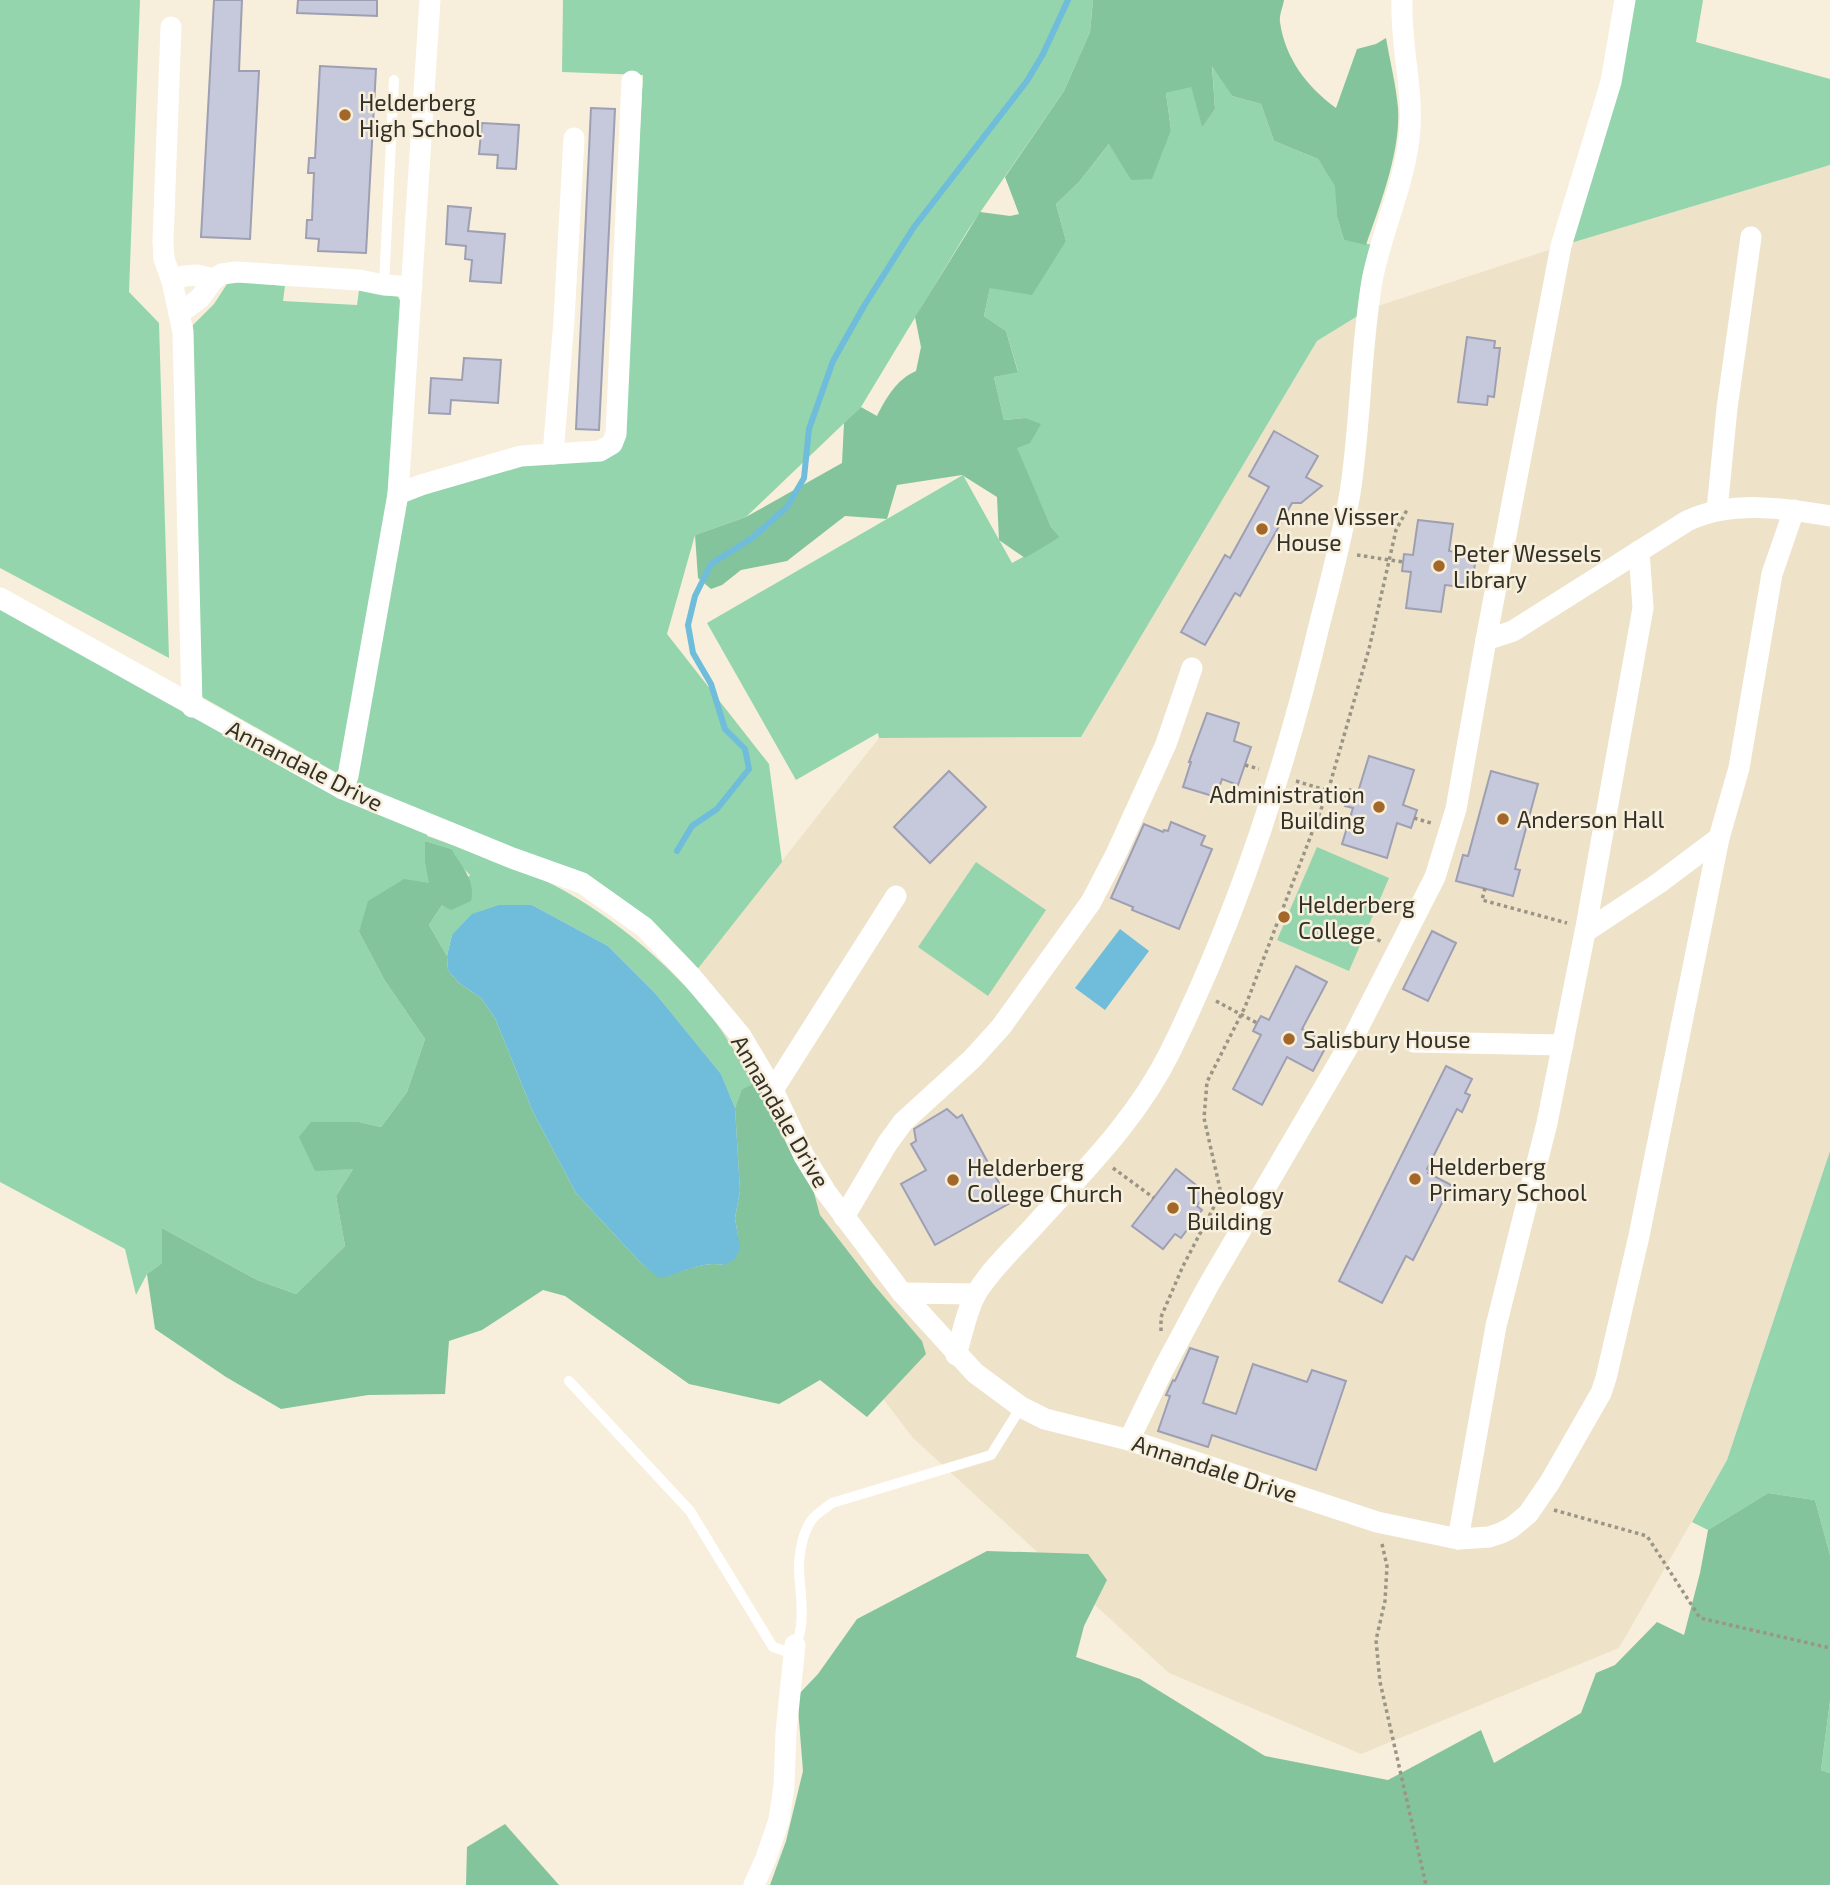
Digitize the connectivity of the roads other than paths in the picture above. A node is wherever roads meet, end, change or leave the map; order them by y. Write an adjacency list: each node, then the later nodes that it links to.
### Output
1 (430, 0): 12 (street)
2 (1402, 0): 33 (street)
3 (1625, 0): 21 (street)
4 (171, 27): 10 (street)
5 (394, 80): 11 (lane)
6 (632, 81): 14 (street)
7 (574, 138): 14 (street)
8 (1751, 237): 16 (street)
9 (214, 279): 10 (street); 11 (street); 13 (street)
10 (172, 281): 13 (street)
11 (384, 285): 12 (street)
12 (412, 287): 15 (street)
13 (179, 314): 23 (street)
14 (553, 454): 15 (street)
15 (398, 494): 24 (street)
16 (1717, 510): 17 (street); 19 (street)
17 (1794, 510): 18 (street); 25 (street)
18 (1830, 516)
19 (1639, 551): 21 (street); 27 (street)
20 (0, 598): 23 (street, Annandale Drive)
21 (1486, 640): 37 (street)
22 (1192, 668): 31 (street)
23 (192, 706): 24 (street, Annandale Drive)
24 (343, 789): 30 (street, Annandale Drive)
25 (1719, 838): 27 (street); 38 (street, Annandale Drive)
26 (897, 896): 30 (street)
27 (1585, 930): 29 (street)
28 (1414, 1042): 29 (street)
29 (1563, 1045): 38 (street)
30 (773, 1090): 31 (street, Annandale Drive)
31 (844, 1217): 32 (street, Annandale Drive)
32 (902, 1293): 33 (street); 34 (street, Annandale Drive)
33 (976, 1293): 34 (street)
34 (957, 1355): 36 (street, Annandale Drive)
35 (569, 1381): 39 (lane)
36 (1021, 1407): 37 (street, Annandale Drive); 39 (lane)
37 (1129, 1440): 38 (street, Annandale Drive)
38 (1458, 1539)
39 (795, 1645): 40 (street)
40 (754, 1885)

